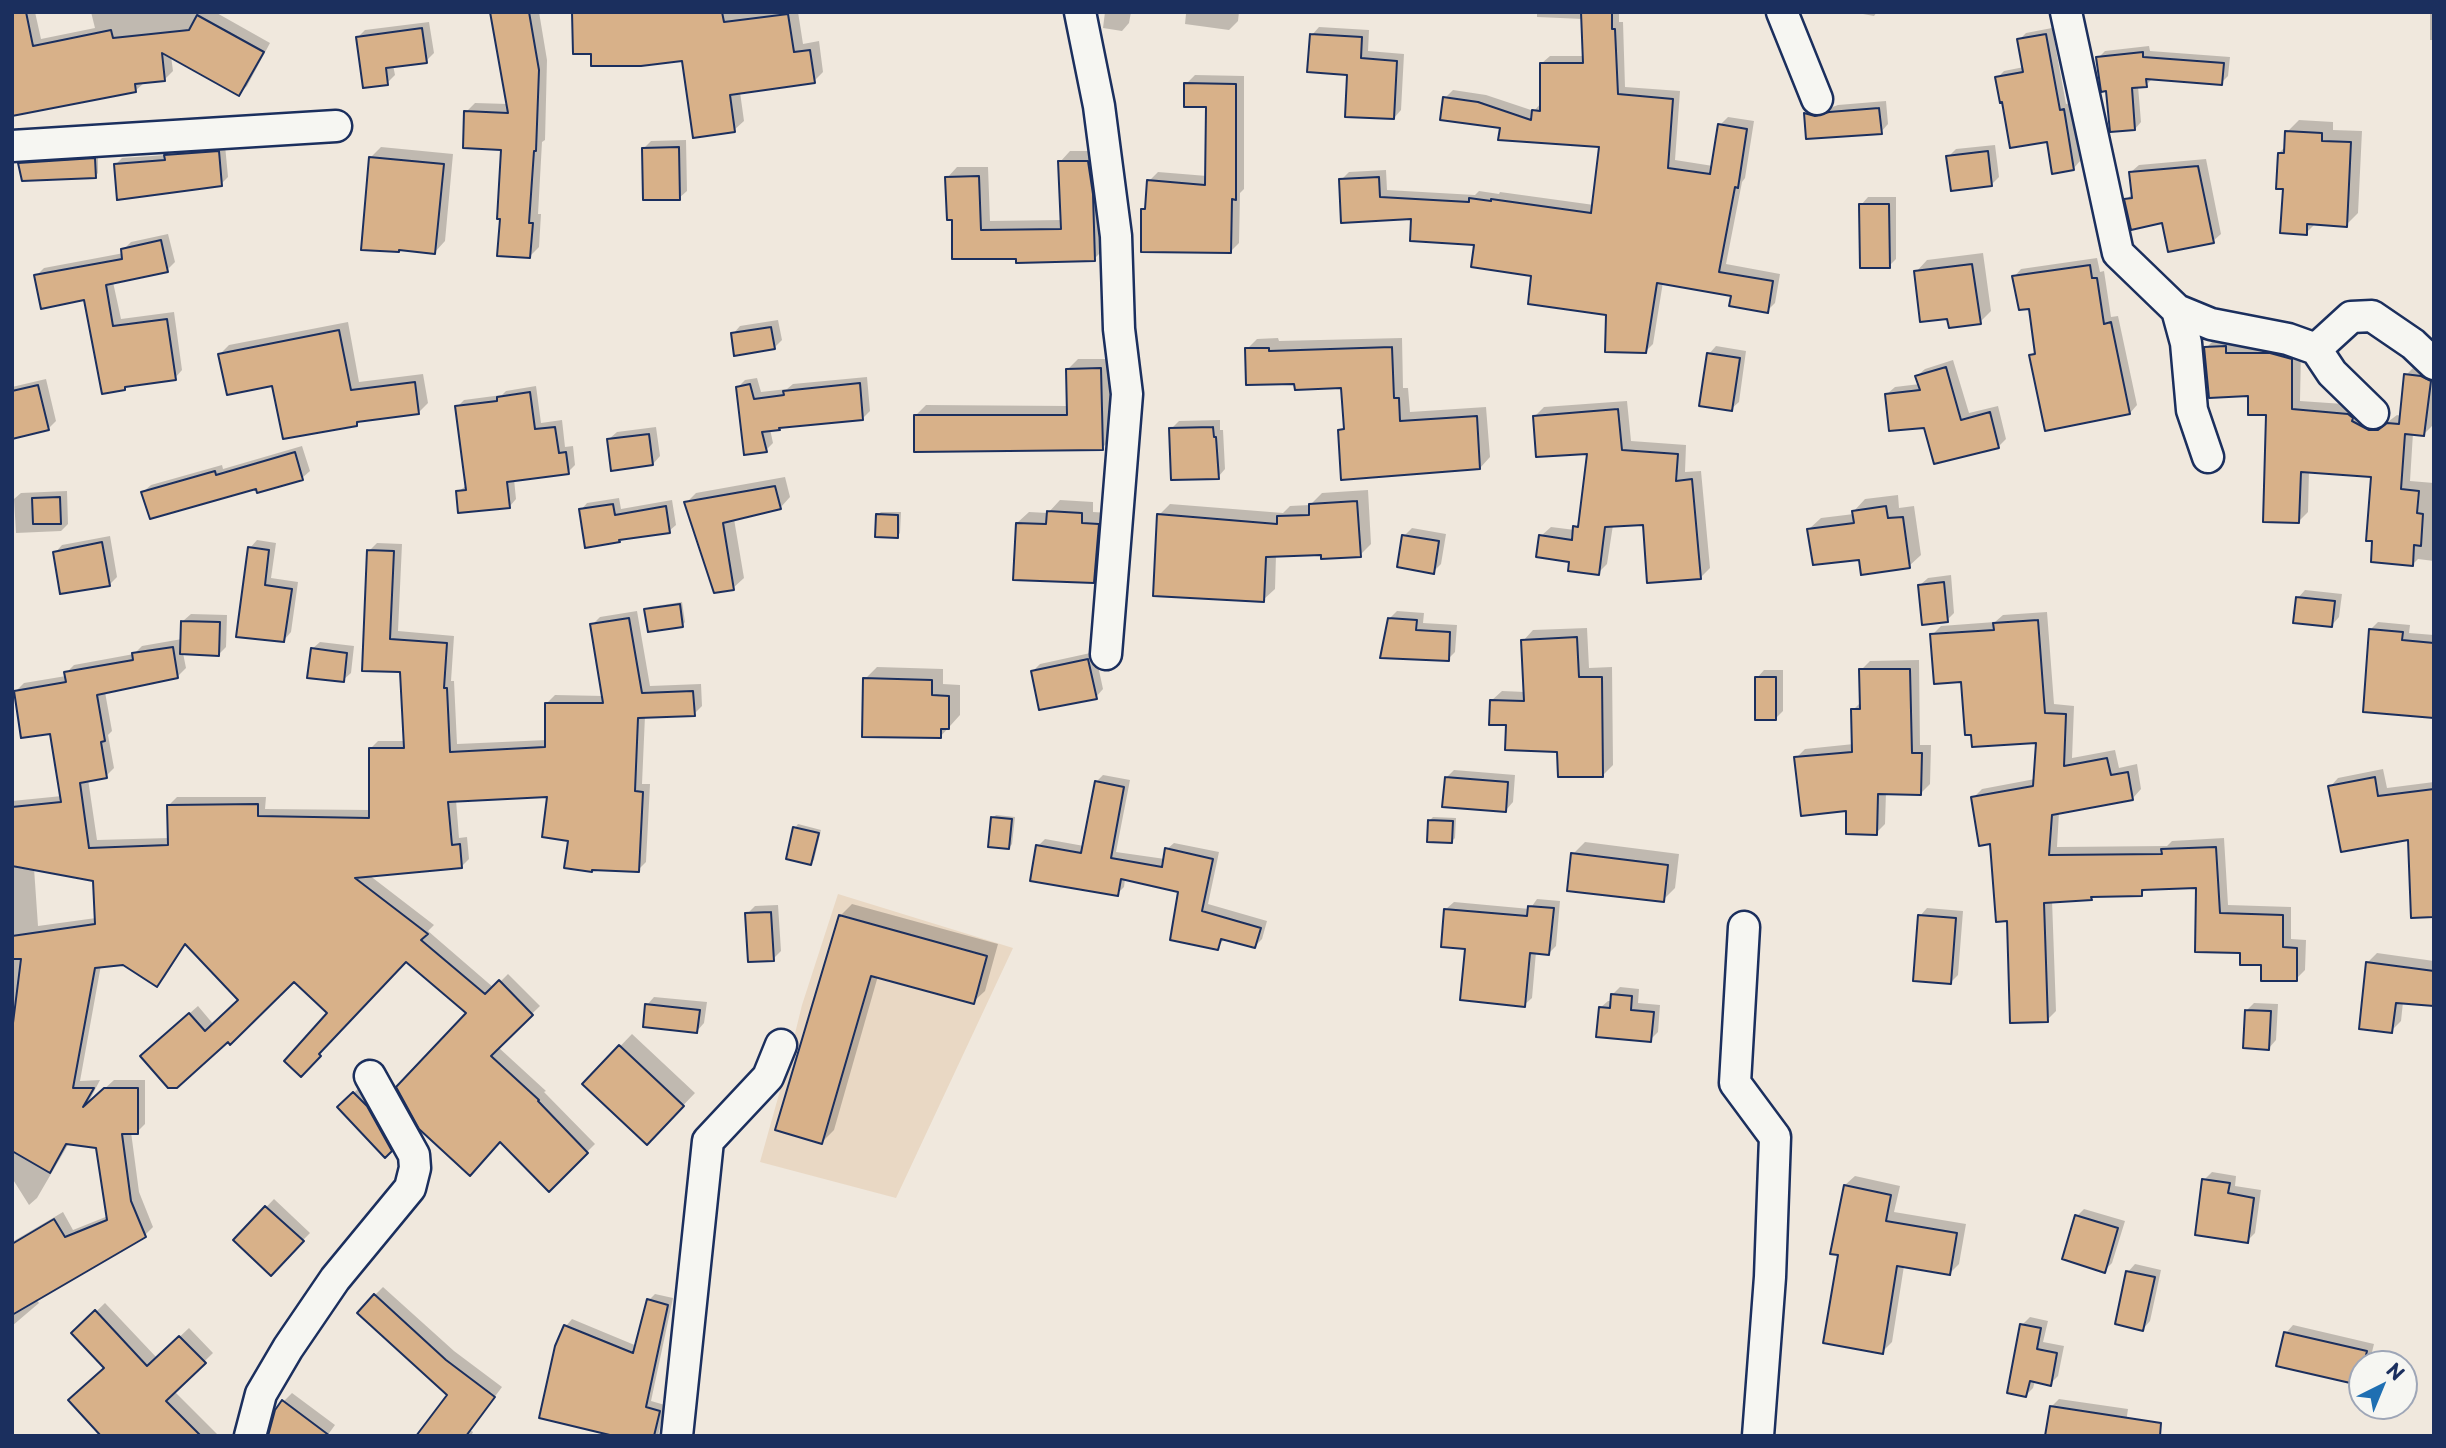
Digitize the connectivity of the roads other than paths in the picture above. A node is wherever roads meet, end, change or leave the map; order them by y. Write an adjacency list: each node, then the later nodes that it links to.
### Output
1 (1080, 12): 12 (street)
2 (1782, 12): 4 (street)
3 (2066, 12): 7 (street)
4 (1817, 99)
5 (337, 125): 6 (street)
6 (12, 146)
7 (2177, 310): 8 (street); 11 (street)
8 (2316, 349): 9 (street); 10 (street)
9 (2434, 364)
10 (2373, 413)
11 (2208, 457)
12 (1107, 654)
13 (1744, 927): 18 (street)
14 (781, 1045): 17 (street)
15 (370, 1076): 16 (street)
16 (250, 1436)
17 (677, 1436)
18 (1758, 1436)

